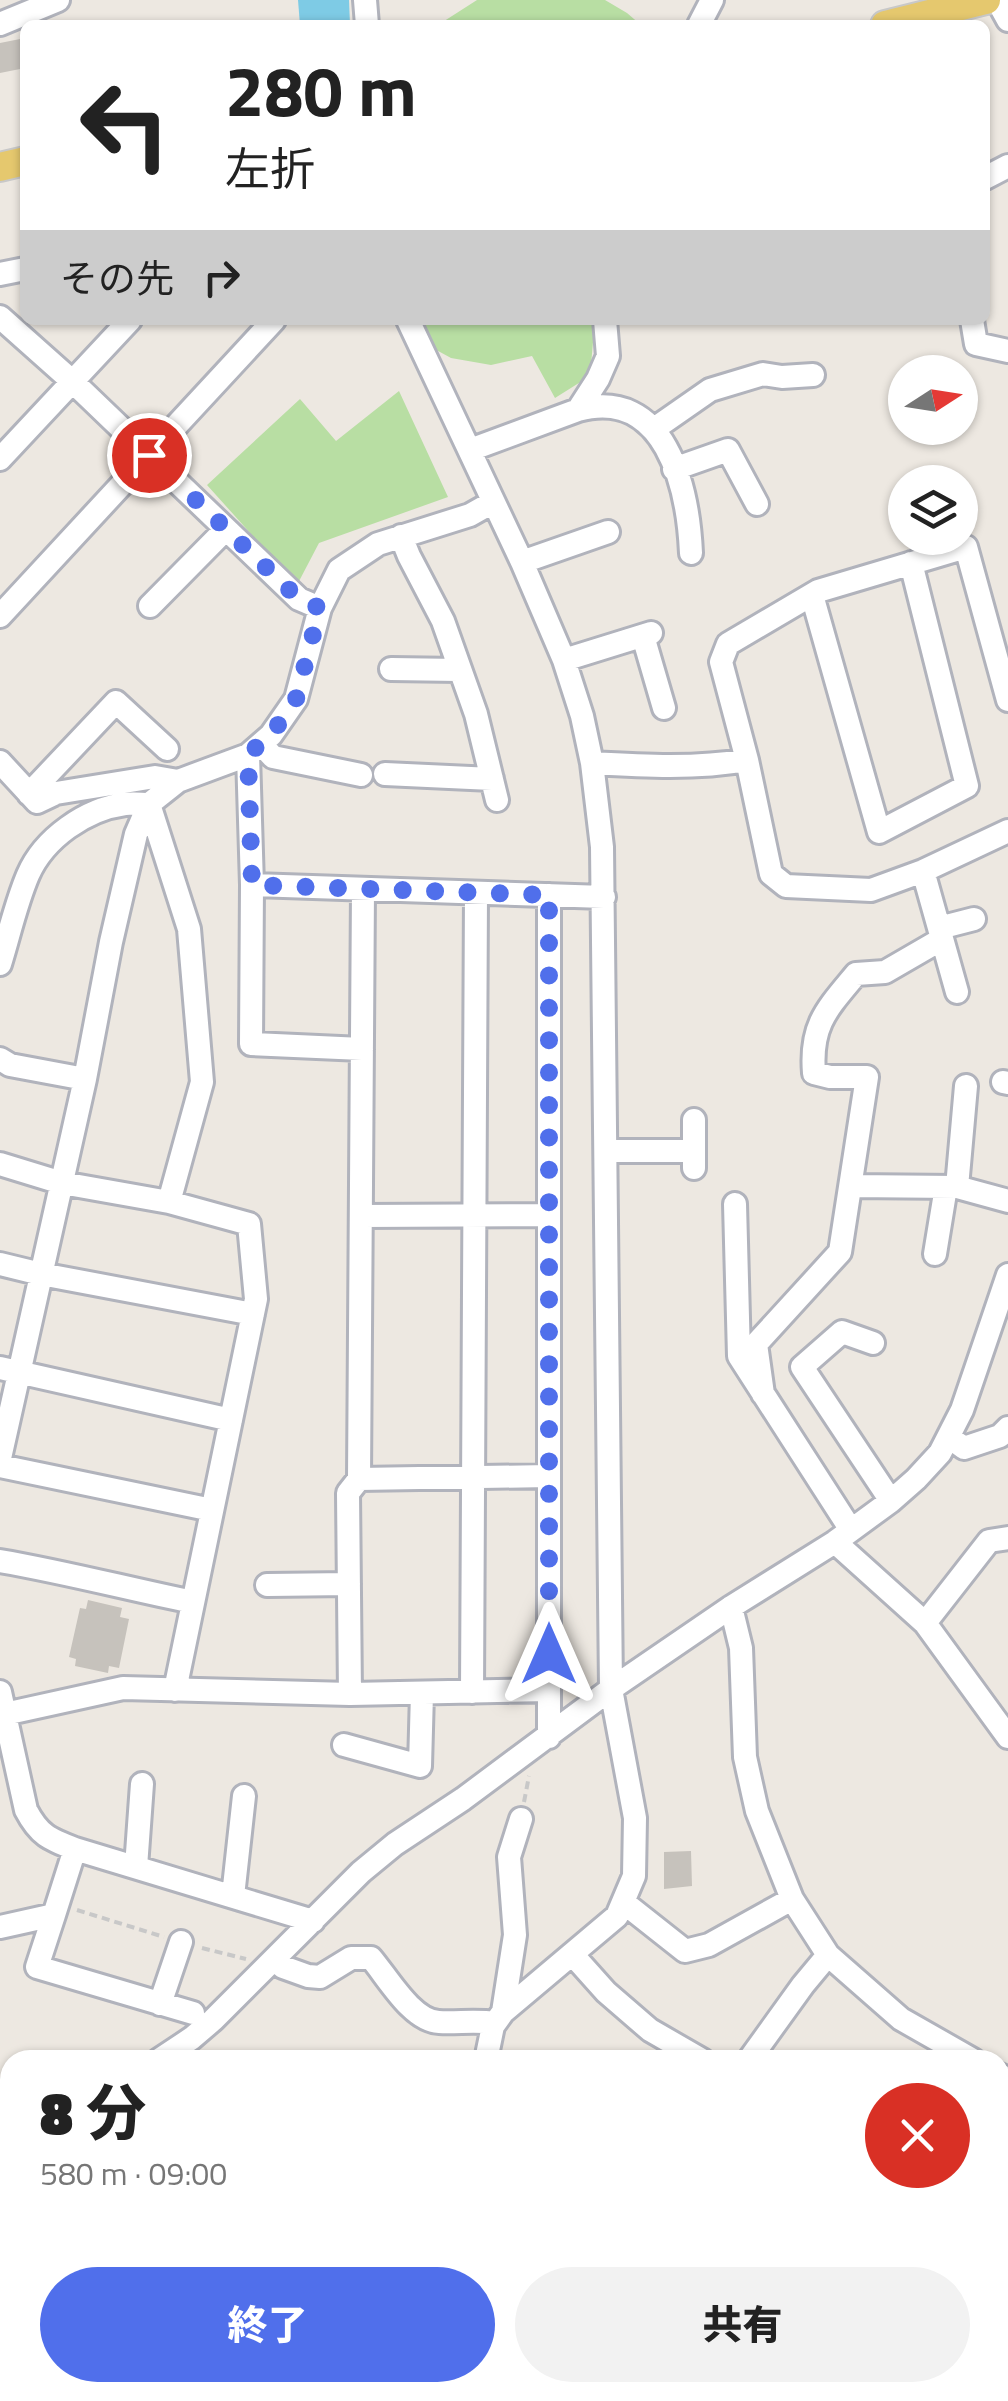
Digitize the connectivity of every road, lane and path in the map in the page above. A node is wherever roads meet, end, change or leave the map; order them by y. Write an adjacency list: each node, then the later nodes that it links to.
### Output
1 (58, 0): 6 (street)
2 (986, 0): 4 (main road)
3 (997, 0): 5 (street)
4 (905, 20)
5 (1008, 20)
6 (0, 24)
7 (0, 317): 17 (street)
8 (125, 325): 17 (street)
9 (269, 325): 22 (street)
10 (410, 325): 20 (street)
11 (589, 325): 15 (street)
12 (605, 325): 15 (street)
13 (973, 325): 14 (street)
14 (1008, 351)
15 (601, 373): 18 (street)
16 (813, 375): 19 (street)
17 (73, 382): 21 (street); 22 (street)
18 (578, 410): 19 (street); 20 (street)
19 (654, 429): 23 (street)
20 (470, 450): 24 (street)
21 (2, 452)
22 (149, 455): 26 (street); 37 (street)
23 (674, 469): 25 (street); 29 (street)
24 (493, 502): 28 (street); 32 (street)
25 (758, 504)
26 (226, 529): 35 (street); 36 (street)
27 (608, 532): 32 (street)
28 (402, 536): 36 (street); 40 (street)
29 (691, 553)
30 (926, 555): 33 (street)
31 (968, 555): 41 (street)
32 (522, 562): 38 (street)
33 (911, 563): 34 (street); 34 (street)
34 (812, 594): 45 (street)
35 (150, 606)
36 (320, 608): 44 (street)
37 (0, 616)
38 (564, 660): 42 (street); 47 (street)
39 (391, 669): 40 (street)
40 (460, 670): 48 (street)
41 (1008, 700)
42 (664, 708)
43 (167, 749): 51 (street)
44 (255, 749): 49 (street); 50 (street); 55 (street)
45 (747, 760): 47 (street); 54 (street)
46 (0, 762): 51 (street)
47 (592, 763): 59 (street)
48 (385, 774)
49 (361, 776)
50 (178, 781): 51 (street); 52 (street)
51 (30, 794)
52 (148, 804): 62 (street); 66 (street); 75 (street)
53 (1008, 831): 54 (street)
54 (923, 871): 61 (street)
55 (252, 885): 56 (street); 64 (street)
56 (363, 889): 57 (street); 64 (street)
57 (476, 893): 58 (street); 79 (street)
58 (549, 895): 59 (street); 77 (street)
59 (604, 897): 69 (street)
60 (974, 919): 61 (street)
61 (940, 934): 63 (street); 72 (street)
62 (0, 964)
63 (957, 992)
64 (362, 1050): 78 (street)
65 (0, 1059): 66 (street)
66 (85, 1079): 71 (street)
67 (966, 1086): 73 (street)
68 (694, 1120): 69 (street)
69 (607, 1151): 106 (street)
70 (0, 1164): 71 (street)
71 (62, 1184): 75 (street); 82 (street)
72 (850, 1186): 73 (street); 87 (street)
73 (951, 1187): 74 (street); 80 (street)
74 (1008, 1201)
75 (169, 1202): 84 (street)
76 (735, 1204): 87 (street)
77 (549, 1215): 79 (street); 93 (street)
78 (360, 1216): 79 (street); 95 (street)
79 (474, 1216): 94 (street)
80 (935, 1254)
81 (0, 1264): 82 (street)
82 (41, 1274): 84 (street); 86 (street)
83 (1008, 1275): 90 (street)
84 (252, 1314): 88 (street)
85 (873, 1342): 96 (street)
86 (10, 1370): 88 (street); 91 (street)
87 (763, 1394): 98 (street)
88 (231, 1420): 97 (street)
89 (1008, 1428): 90 (street)
90 (949, 1437): 96 (street)
91 (0, 1458)
92 (0, 1466): 97 (street)
93 (549, 1476): 94 (street); 108 (street)
94 (473, 1478): 95 (street); 110 (street)
95 (359, 1479): 101 (street)
96 (892, 1501): 98 (street)
97 (212, 1510): 103 (street)
98 (843, 1536): 104 (street); 105 (street)
99 (1008, 1538): 105 (street)
100 (0, 1561): 103 (street)
101 (349, 1584): 102 (street); 111 (street)
102 (267, 1585)
103 (193, 1602): 107 (street)
104 (731, 1608): 106 (street); 122 (street)
105 (925, 1623): 113 (street)
106 (612, 1689): 114 (street); 123 (street)
107 (175, 1690): 111 (street); 112 (street)
108 (549, 1690): 110 (street); 114 (street)
109 (422, 1692): 110 (street); 111 (street); 115 (street)
110 (472, 1692)
111 (350, 1694)
112 (1, 1707): 119 (street)
113 (1005, 1731)
114 (542, 1742): 118 (path); 125 (street)
115 (344, 1745)
116 (142, 1784): 120 (street)
117 (244, 1796): 121 (street)
118 (521, 1819): 134 (street)
119 (75, 1850): 120 (street); 124 (street)
120 (136, 1867): 121 (street)
121 (233, 1896): 125 (street)
122 (792, 1899): 123 (street); 129 (street)
123 (623, 1902): 128 (street)
124 (56, 1910): 126 (street); 127 (path); 132 (street)
125 (313, 1920): 130 (street)
126 (0, 1927)
127 (181, 1942): 131 (path); 132 (street)
128 (572, 1954): 134 (street); 137 (street)
129 (828, 1955): 138 (street); 139 (street)
130 (276, 1959): 134 (street); 135 (street)
131 (250, 1960)
132 (160, 2004): 133 (street)
133 (193, 2013)
134 (499, 2017): 136 (street)
135 (176, 2050)
136 (489, 2050)
137 (685, 2050)
138 (756, 2050)
139 (955, 2050)

